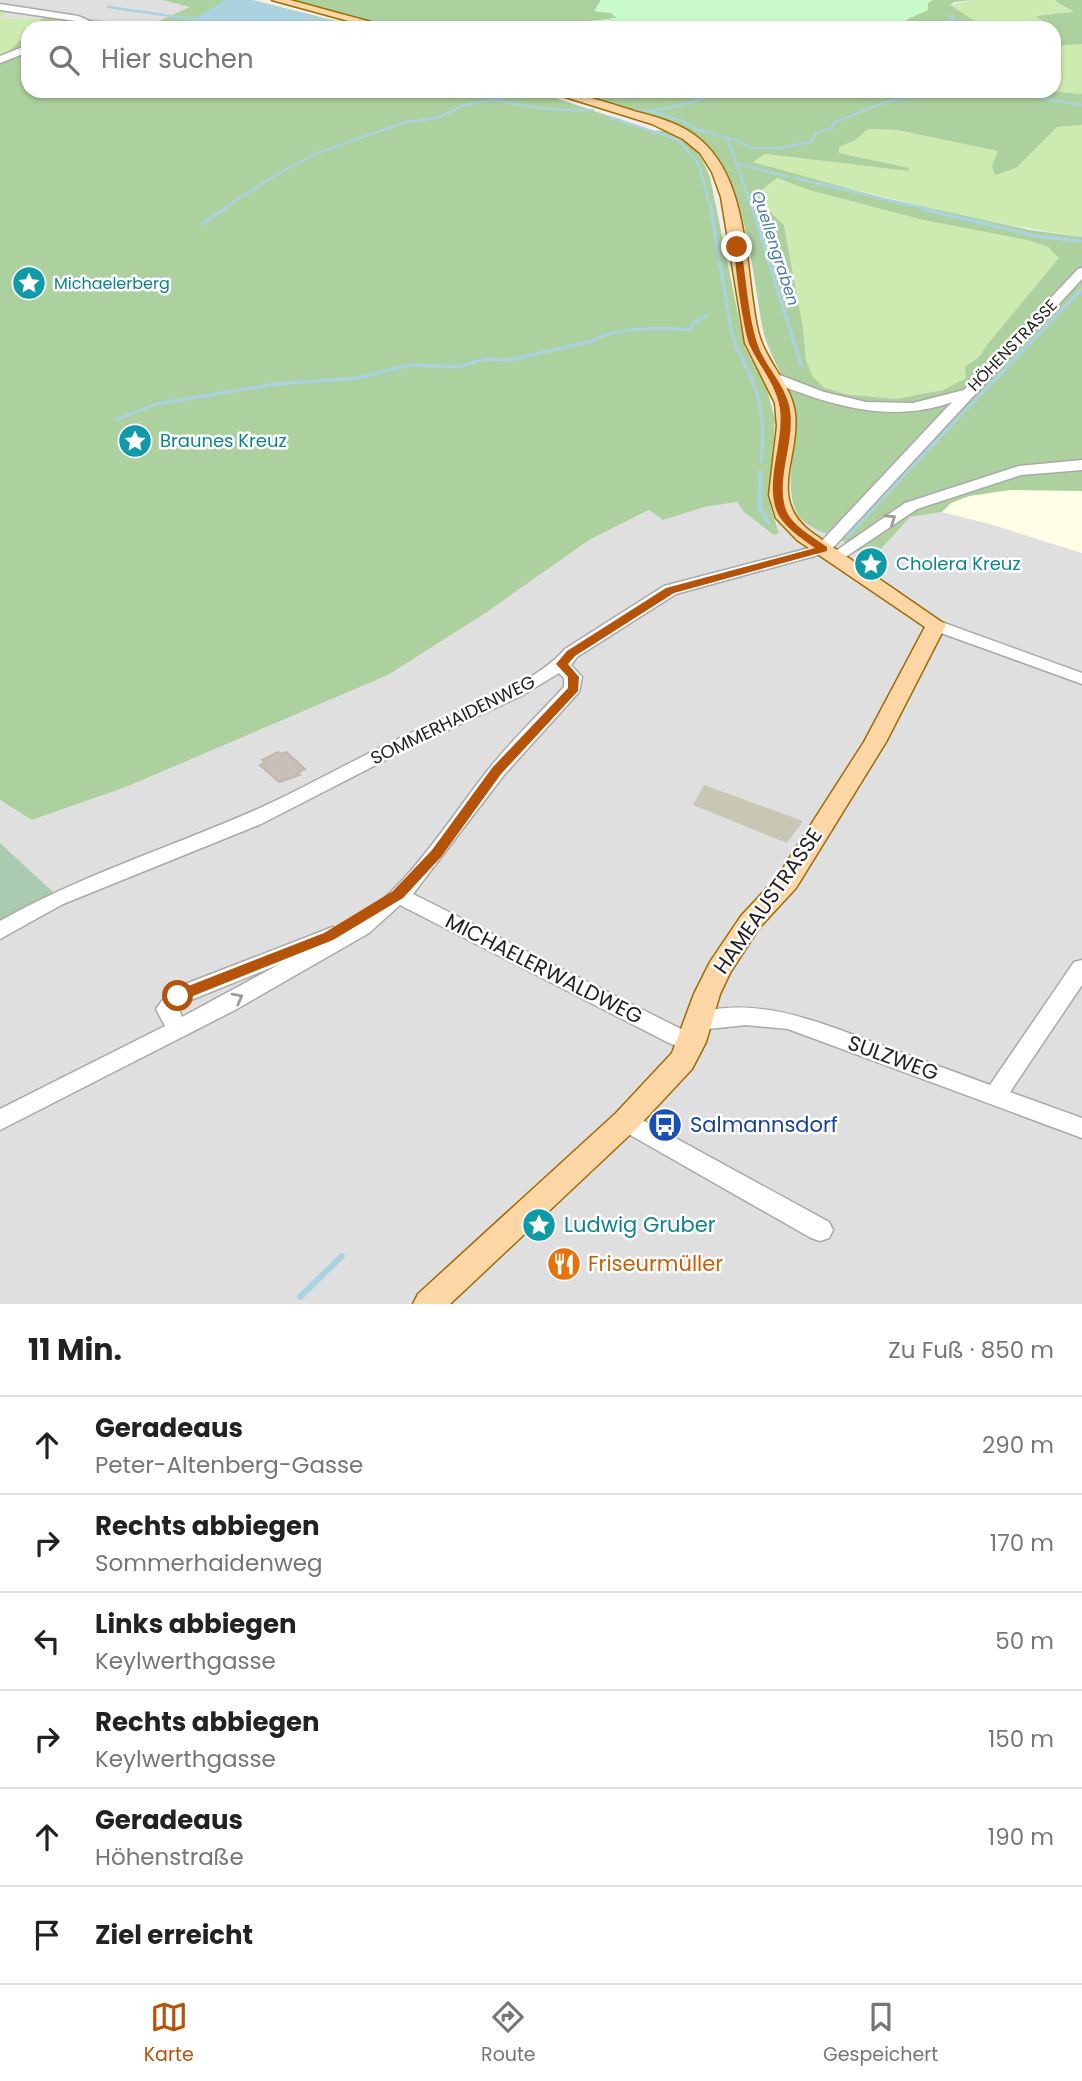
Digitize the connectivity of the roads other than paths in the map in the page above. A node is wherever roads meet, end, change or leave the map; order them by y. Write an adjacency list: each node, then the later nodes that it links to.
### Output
1 (277, 0): 4 (main road)
2 (0, 7): 3 (street)
3 (83, 21)
4 (360, 21)
5 (21, 51): 6 (street)
6 (0, 60)
7 (574, 98): 9 (main road)
8 (1082, 272): 10 (street, HÖHENSTRASSE)
9 (772, 377): 10 (street, HÖHENSTRASSE); 12 (main road)
10 (969, 392): 12 (street)
11 (1082, 465): 12 (street, one-way to 11)
12 (829, 553): 13 (main road); 14 (street, SOMMERHAIDENWEG)
13 (936, 625): 15 (street); 19 (main road, HAMEAUSTRASSE)
14 (561, 664): 16 (street); 17 (street, SOMMERHAIDENWEG)
15 (1082, 679)
16 (398, 895): 19 (street, MICHAELERWALDWEG); 21 (street)
17 (0, 931)
18 (1082, 968): 20 (street)
19 (695, 1031): 20 (street, SULZWEG); 22 (main road, HAMEAUSTRASSE)
20 (995, 1096): 23 (street, SULZWEG)
21 (0, 1120)
22 (626, 1121): 24 (street); 25 (main road, HAMEAUSTRASSE)
23 (1082, 1128)
24 (820, 1230)
25 (429, 1304)

